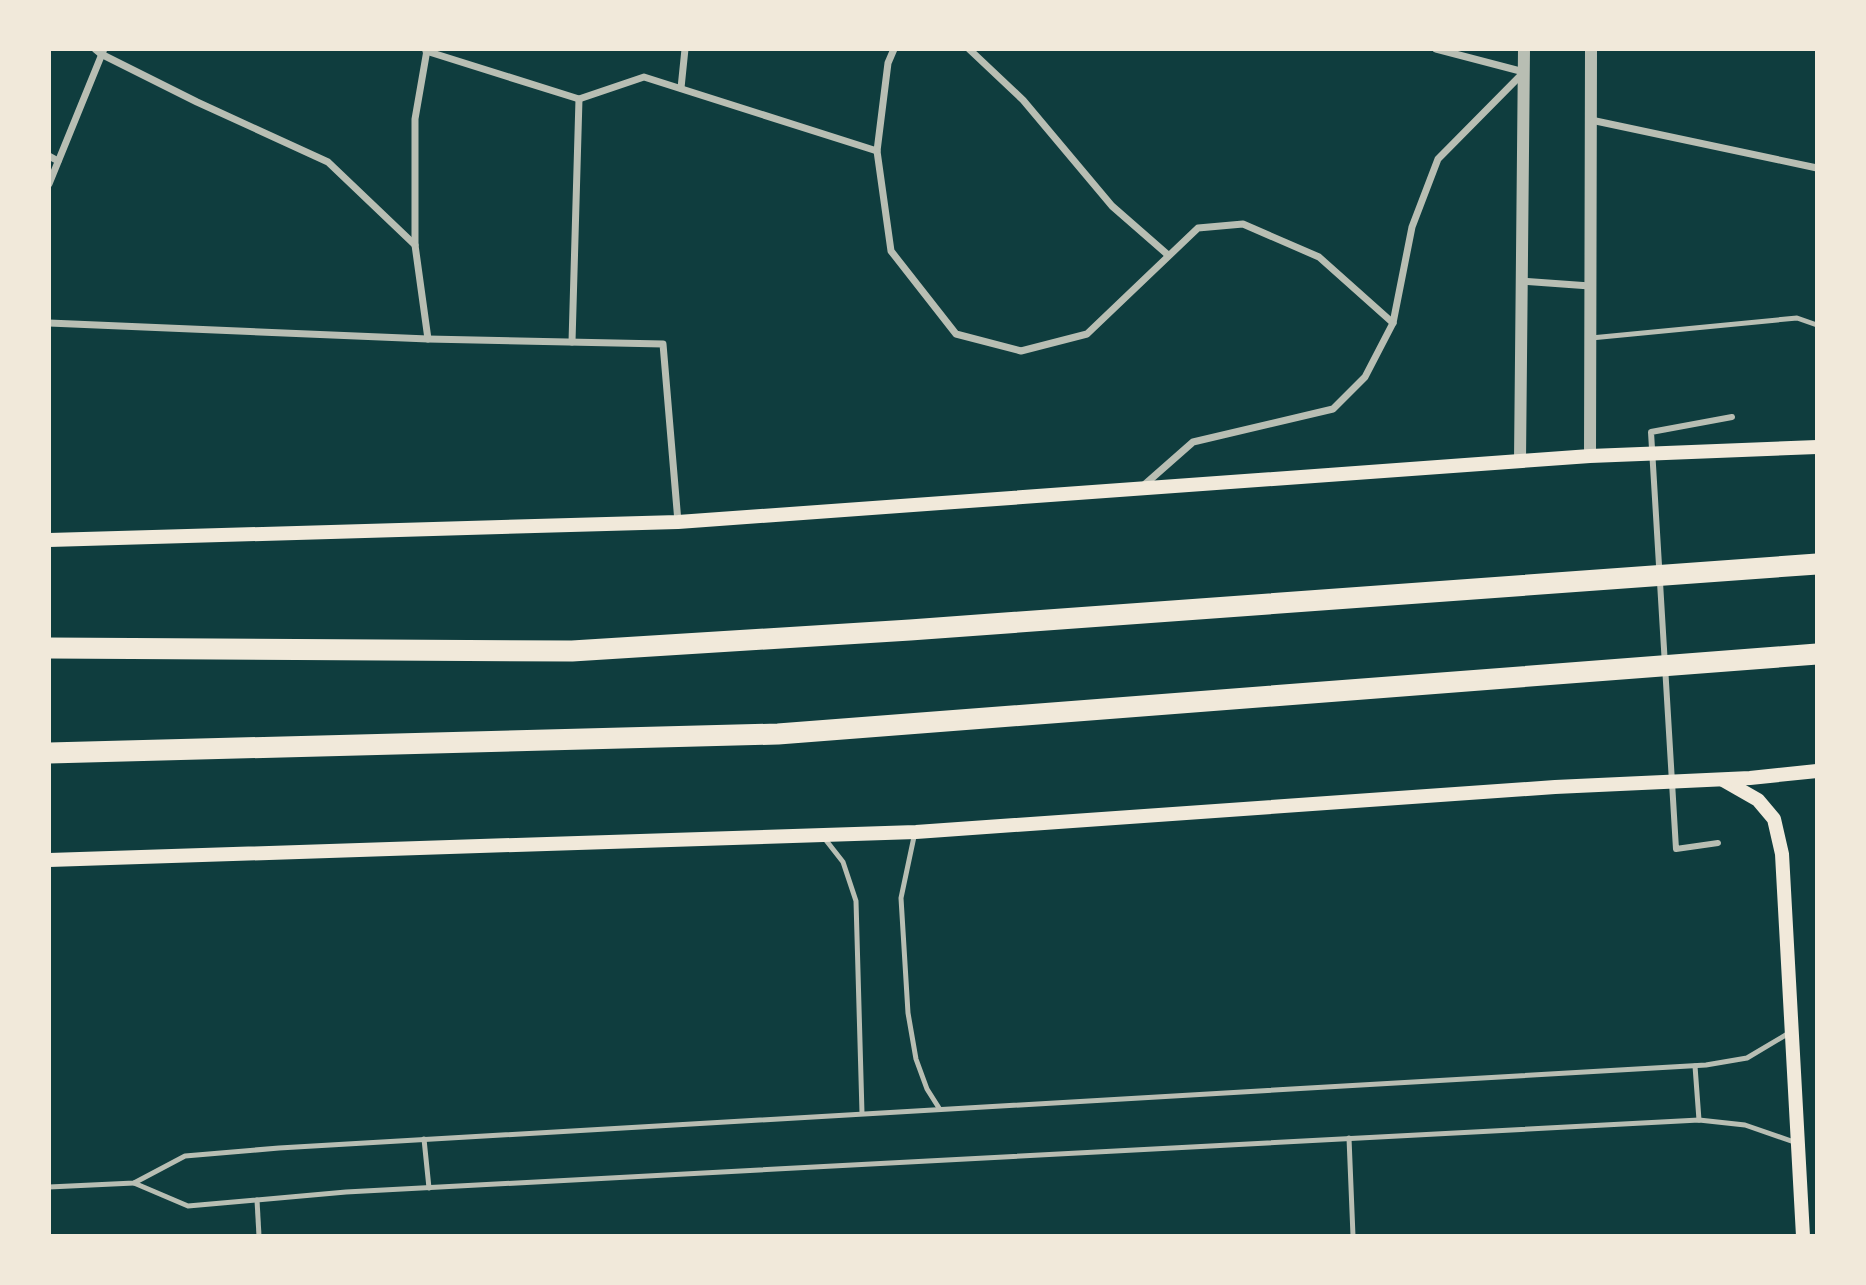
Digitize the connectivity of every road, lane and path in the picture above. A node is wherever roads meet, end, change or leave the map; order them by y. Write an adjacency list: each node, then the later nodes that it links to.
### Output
1 (685, 49): 10 (street)
2 (894, 49): 13 (street)
3 (969, 49): 19 (street)
4 (1436, 49): 9 (street)
5 (1524, 49): 9 (street)
6 (1591, 49): 12 (street)
7 (426, 50): 11 (street); 18 (street)
8 (100, 51): 15 (street); 18 (street)
9 (1524, 72): 20 (street); 23 (street)
10 (681, 88): 11 (street); 13 (street)
11 (579, 99): 27 (street)
12 (1591, 120): 16 (street); 21 (street)
13 (877, 151): 19 (street)
14 (49, 156): 15 (street)
15 (58, 161): 17 (street)
16 (1817, 168)
17 (49, 184)
18 (415, 245): 26 (street)
19 (1168, 255): 23 (street)
20 (1522, 281): 21 (street); 31 (street)
21 (1590, 286): 25 (street)
22 (49, 323): 26 (street)
23 (1393, 323): 32 (street)
24 (1817, 325): 25 (lane)
25 (1590, 338): 30 (street)
26 (428, 340): 27 (street)
27 (572, 342): 33 (street)
28 (1731, 417): 43 (street)
29 (1817, 447): 30 (main road)
30 (1590, 456): 31 (main road)
31 (1520, 461): 32 (main road)
32 (1139, 489): 33 (main road)
33 (678, 523): 34 (main road)
34 (49, 540)
35 (1817, 564): 36 (highway)
36 (49, 648)
37 (1817, 654): 38 (highway)
38 (49, 754)
39 (1817, 771): 40 (main road)
40 (1722, 779): 41 (main road); 45 (main road)
41 (916, 832): 42 (main road); 47 (lane)
42 (821, 834): 44 (main road); 48 (lane)
43 (1718, 843)
44 (49, 860)
45 (1792, 1032): 46 (lane); 52 (main road)
46 (1695, 1066): 47 (lane); 49 (lane)
47 (939, 1108): 48 (lane)
48 (862, 1113): 51 (lane)
49 (1699, 1120): 50 (lane); 52 (lane)
50 (1349, 1138): 55 (lane); 58 (lane)
51 (424, 1139): 53 (lane); 55 (lane)
52 (1798, 1144): 59 (main road)
53 (135, 1183): 54 (lane); 56 (lane)
54 (49, 1187)
55 (429, 1188): 56 (lane)
56 (257, 1200): 57 (lane)
57 (259, 1236)
58 (1353, 1236)
59 (1803, 1236)

